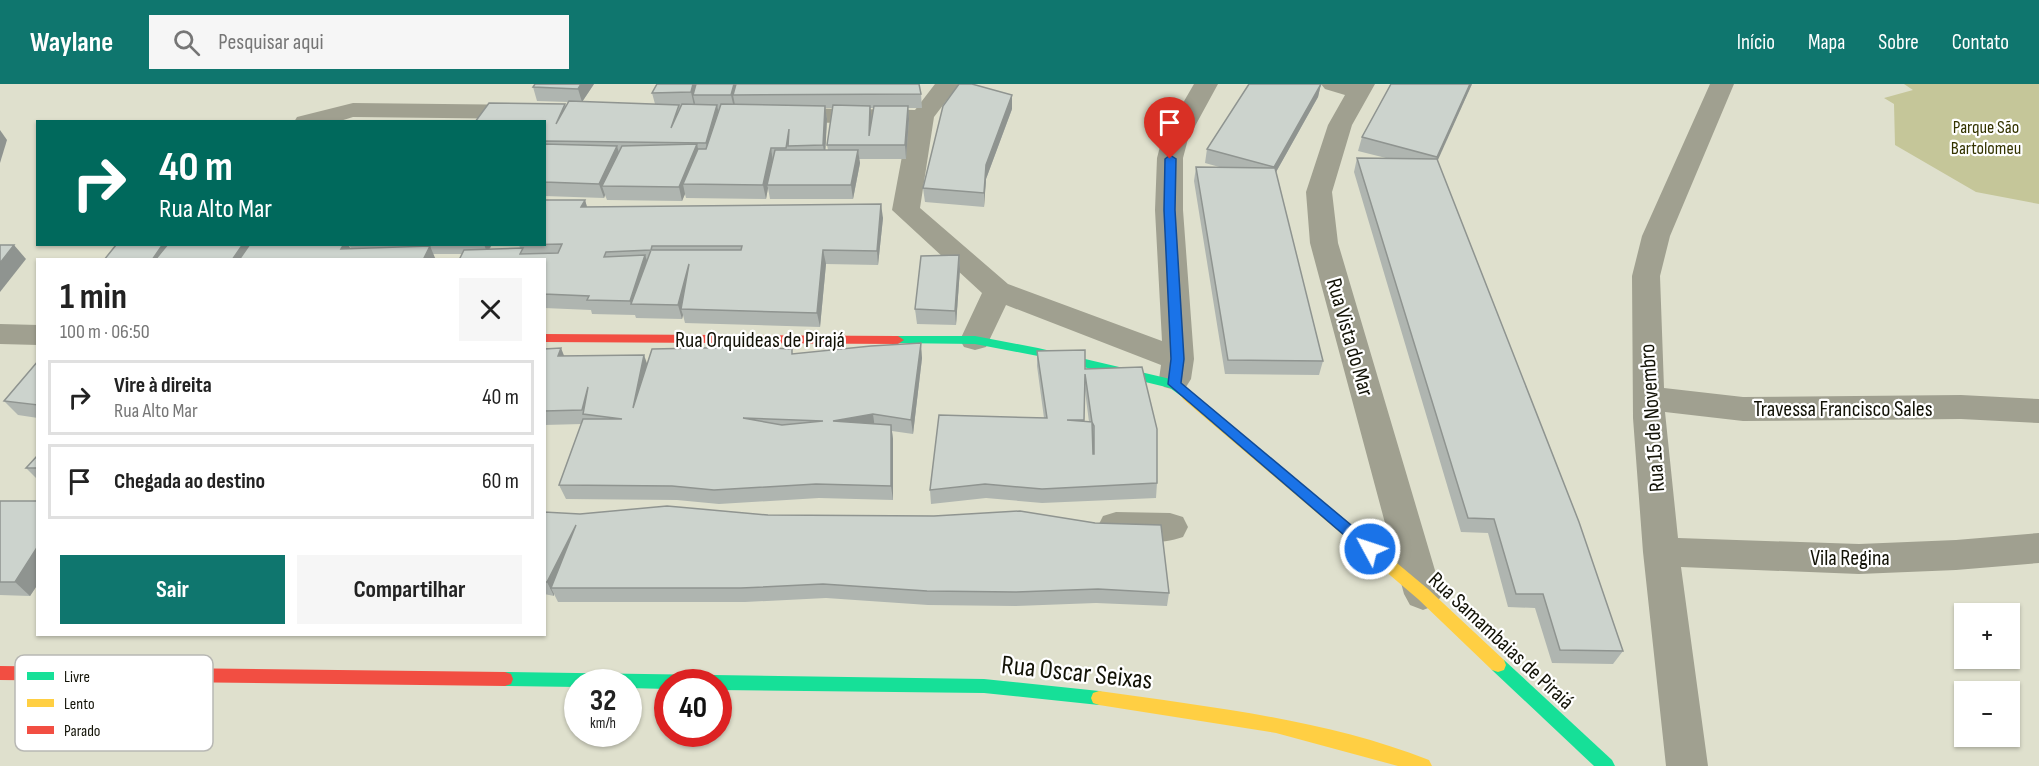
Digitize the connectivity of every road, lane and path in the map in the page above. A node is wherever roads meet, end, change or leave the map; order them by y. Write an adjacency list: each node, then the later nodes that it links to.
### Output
1 (947, 84): 7 (street)
2 (1206, 84): 14 (street)
3 (1722, 84): 15 (street, Rua 15 de Novembro)
4 (1352, 86): 21 (street, Rua Vista do Mar)
5 (555, 112): 8 (street)
6 (756, 115): 7 (street)
7 (922, 117): 9 (street)
8 (314, 120)
9 (998, 291): 13 (street); 14 (street)
10 (0, 334): 11 (street)
11 (36, 335)
12 (546, 338): 13 (street, Rua Orquideas de Pirajá)
13 (975, 340): 14 (street, Rua Orquideas de Pirajá)
14 (1176, 372): 21 (street, Rua Samambaias de Piraiá)
15 (1648, 398): 16 (street, Travessa Francisco Sales); 20 (street, Rua 15 de Novembro)
16 (2039, 411)
17 (1089, 526): 18 (street)
18 (1170, 527)
19 (2039, 548): 20 (street, Vila Regina)
20 (1661, 552): 29 (street, Rua 15 de Novembro)
21 (1423, 594): 28 (street, Rua Samambaias de Piraiá)
22 (0, 673): 23 (street)
23 (15, 673)
24 (213, 676): 25 (street)
25 (654, 681)
26 (732, 683): 27 (street, Rua Oscar Seixas)
27 (1424, 766)
28 (1606, 766)
29 (1687, 766)

